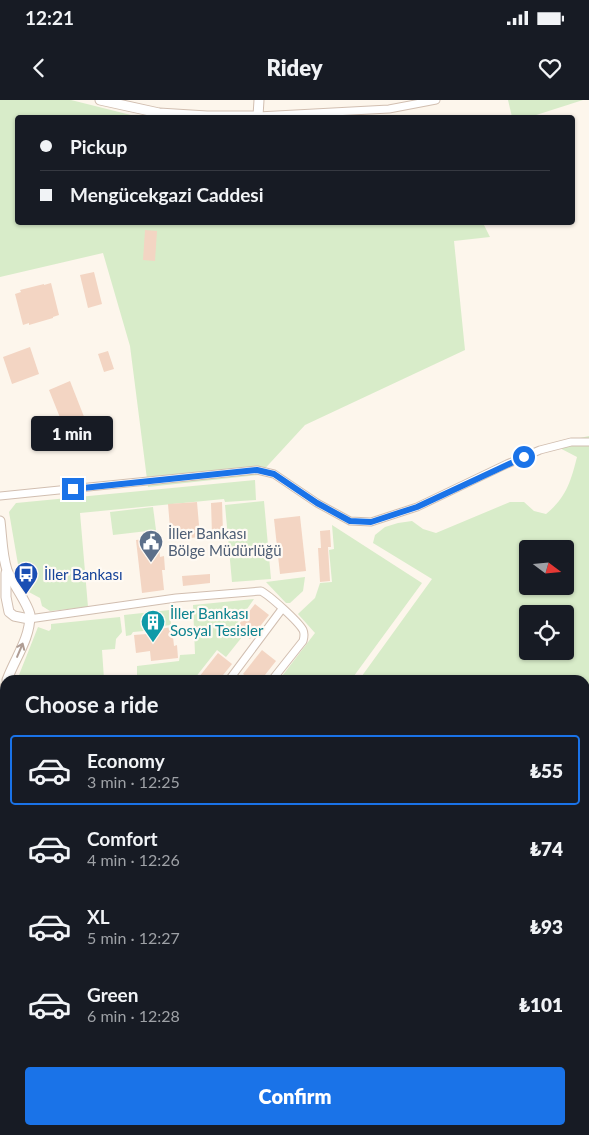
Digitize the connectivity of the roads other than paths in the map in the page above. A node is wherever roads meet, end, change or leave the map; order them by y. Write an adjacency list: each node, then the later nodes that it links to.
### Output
1 (100, 100): 4 (street)
2 (259, 100): 5 (street)
3 (436, 100): 6 (street)
4 (191, 115)
5 (258, 115)
6 (277, 115)
7 (589, 442): 8 (street)
8 (0, 496)
9 (0, 521): 10 (street)
10 (6, 568): 12 (street); 12 (street)
11 (282, 609): 12 (street); 14 (street); 15 (street)
12 (29, 620): 13 (street, one-way to 12)
13 (9, 675)
14 (233, 675)
15 (276, 675)

